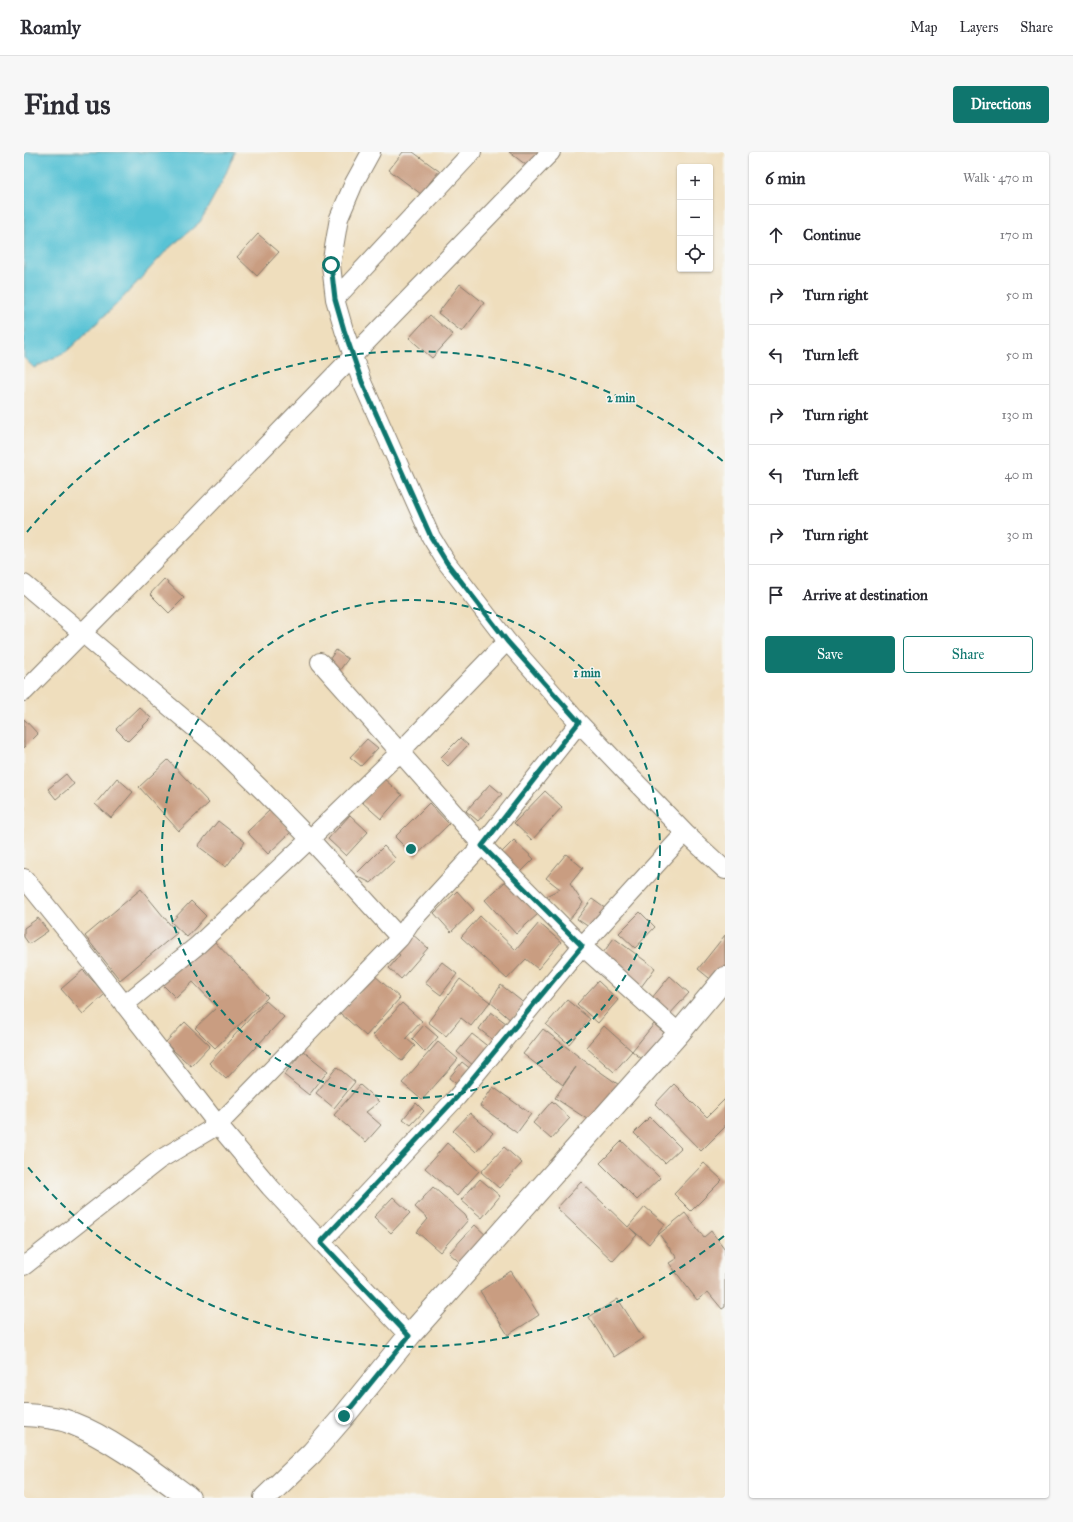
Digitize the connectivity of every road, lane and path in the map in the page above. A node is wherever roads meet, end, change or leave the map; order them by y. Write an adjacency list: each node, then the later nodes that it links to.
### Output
1 (371, 152): 4 (street)
2 (472, 152): 4 (street)
3 (551, 152): 5 (street)
4 (335, 299): 5 (street)
5 (353, 357): 7 (street); 8 (street)
6 (24, 584): 7 (street)
7 (83, 634): 10 (street); 14 (street)
8 (507, 641): 11 (street); 12 (street)
9 (320, 662): 12 (street)
10 (24, 692)
11 (579, 722): 13 (street); 15 (street)
12 (399, 753): 14 (street); 15 (street)
13 (684, 833): 16 (street); 19 (street)
14 (310, 839): 18 (street); 21 (street)
15 (482, 846): 18 (street); 19 (street)
16 (725, 870)
17 (24, 878): 21 (street)
18 (400, 938): 23 (street)
19 (582, 946): 22 (street); 24 (street)
20 (725, 978): 22 (street)
21 (124, 1005): 23 (street)
22 (679, 1033): 26 (street)
23 (218, 1125): 24 (street); 25 (street)
24 (321, 1242): 26 (street)
25 (24, 1266)
26 (409, 1336): 29 (street)
27 (24, 1415): 28 (street)
28 (189, 1498)
29 (265, 1498)

